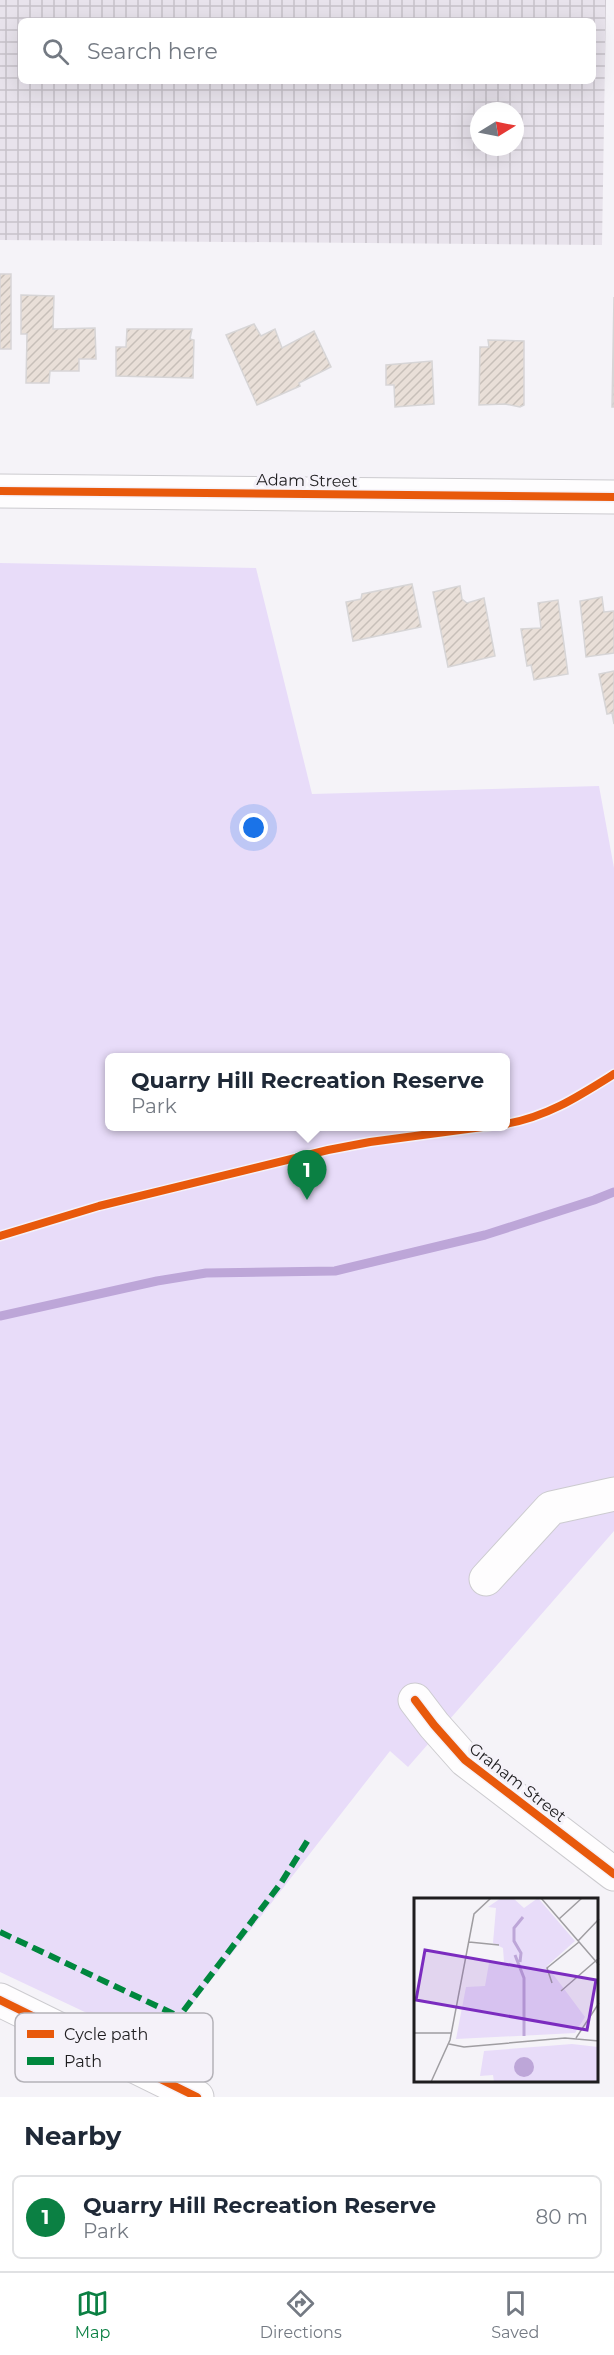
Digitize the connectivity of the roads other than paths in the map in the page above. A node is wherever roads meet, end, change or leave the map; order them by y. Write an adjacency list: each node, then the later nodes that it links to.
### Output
1 (0, 491): 2 (main road, Adam Street)
2 (614, 497)
3 (614, 1494): 4 (main road)
4 (486, 1579)
5 (415, 1700): 6 (main road, Graham Street)
6 (614, 1874)
7 (0, 2000): 8 (main road)
8 (26, 2013)
9 (167, 2082): 10 (main road)
10 (197, 2097)

